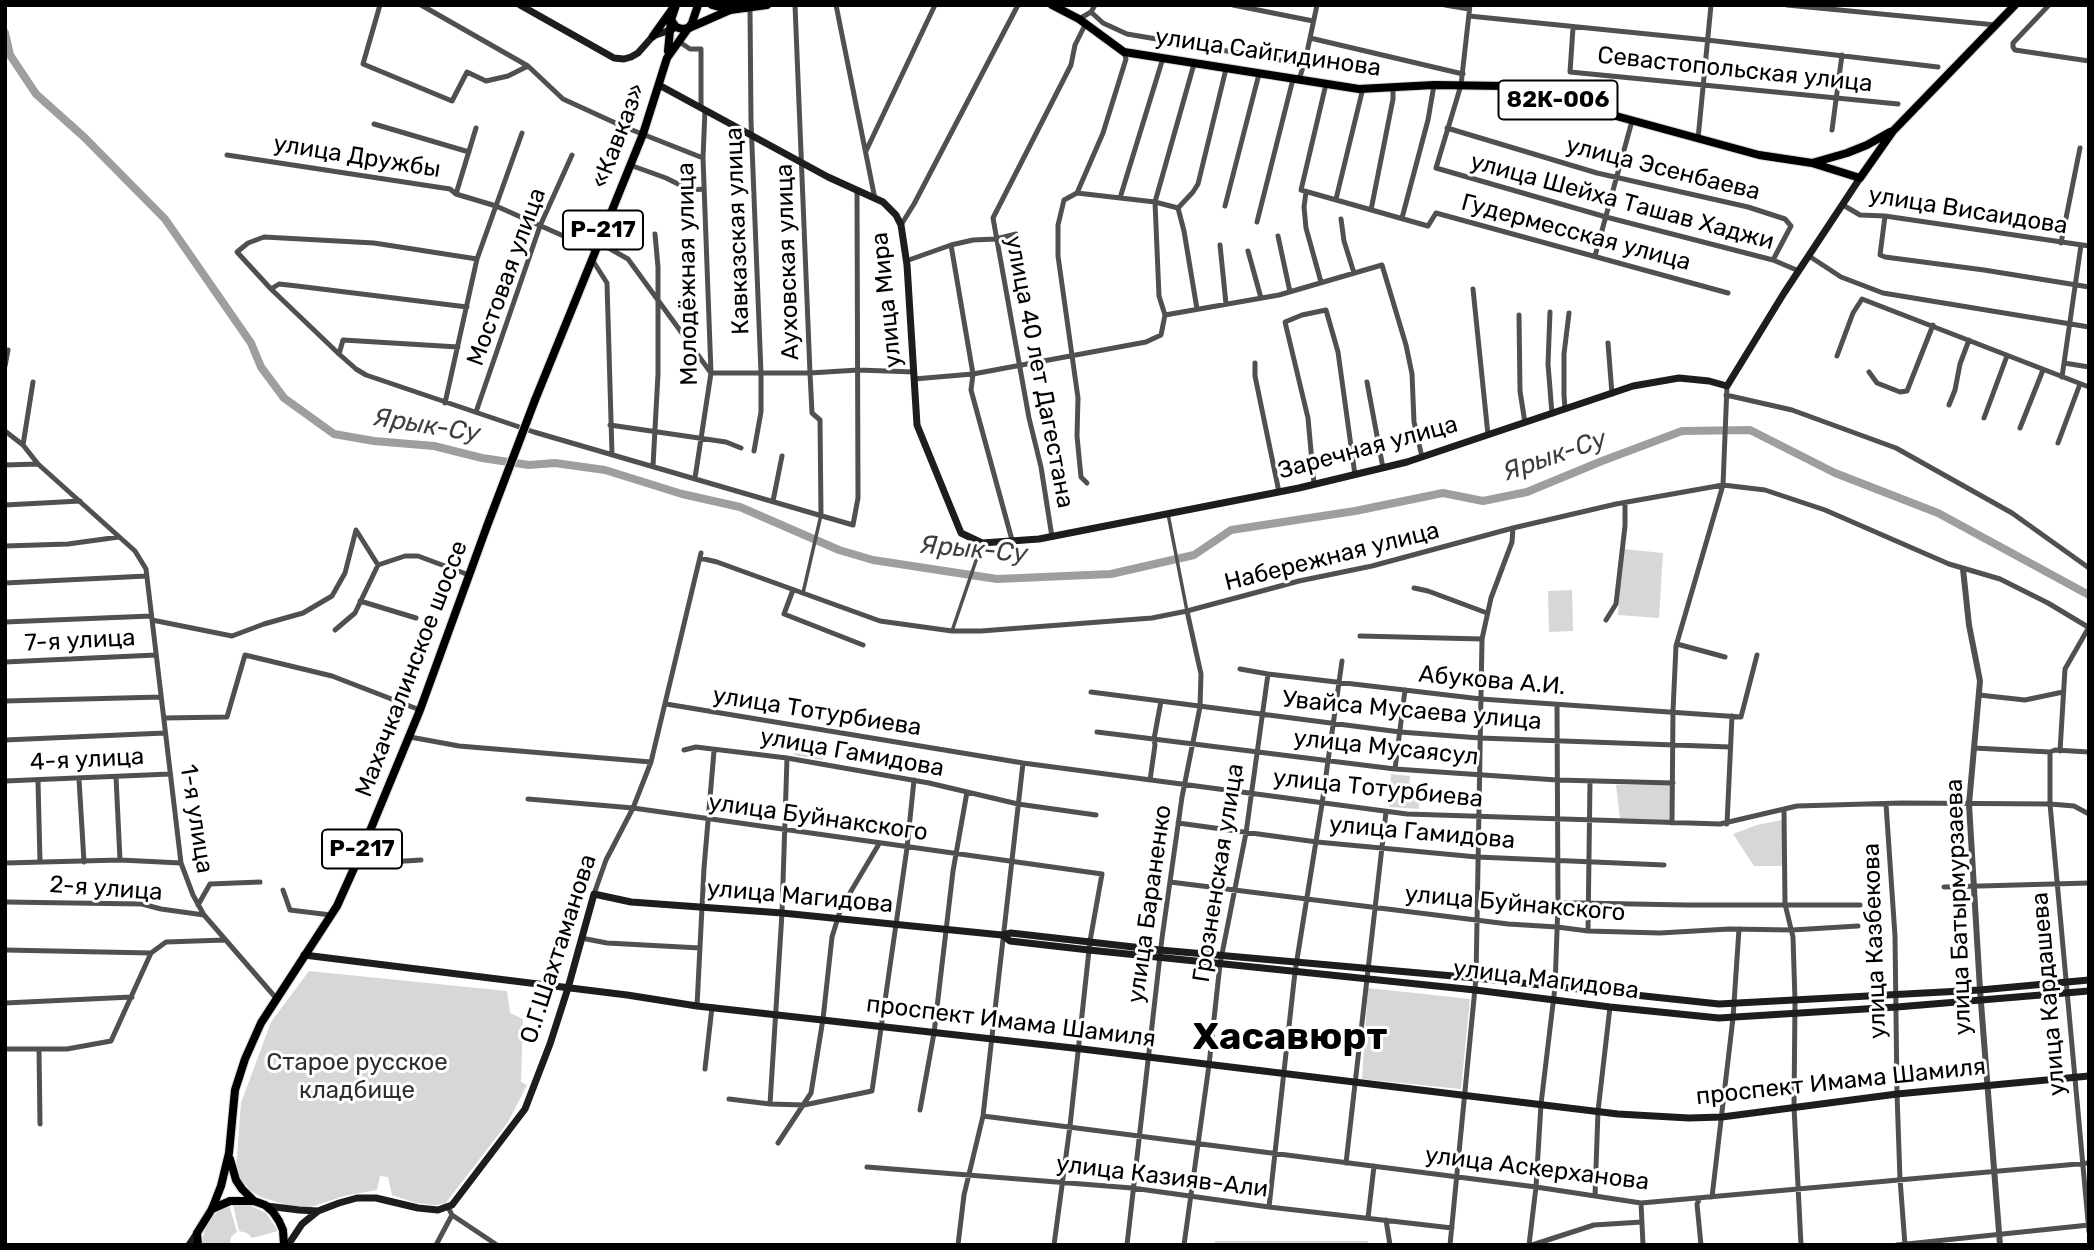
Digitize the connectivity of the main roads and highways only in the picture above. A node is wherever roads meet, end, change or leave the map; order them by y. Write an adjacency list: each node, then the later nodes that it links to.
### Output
1 (520, 5): 11 (main road)
2 (675, 5): 9 (main road, Р-217); 11 (main road, Р-217)
3 (698, 5): 10 (main road, «Кавказ» / Р-217)
4 (712, 5): 8 (main road)
5 (767, 5): 8 (main road)
6 (1052, 5): 15 (main road, улица Сайгидинова / 82К-006)
7 (2015, 5): 14 (main road, 82К-006)
8 (730, 10): 10 (main road)
9 (674, 26): 10 (main road); 11 (main road); 12 (main road, Р-217)
10 (689, 28): 12 (main road, «Кавказ» / Р-217)
11 (653, 36)
12 (667, 58): 13 (main road, «Кавказ» / Р-217)
13 (659, 85): 17 (main road, «Кавказ» / Р-217, bridge); 18 (main road, улица Мира)
14 (1893, 131): 15 (main road, 82К-006); 16 (main road)
15 (1812, 163): 16 (main road, улица Сайгидинова)
16 (1860, 178): 18 (main road, Заречная улица)
17 (487, 526): 22 (main road, Махачкалинское шоссе / Р-217)
18 (982, 543)
19 (594, 894): 20 (main road, улица Магидова); 24 (main road, О.Г.Шахтаманова)
20 (1002, 935): 21 (main road, улица Магидова); 21 (main road, улица Магидова)
21 (1160, 954): 23 (main road, улица Магидова); 25 (main road, улица Магидова)
22 (304, 955): 24 (main road, проспект Имама Шамиля); 27 (main road, Махачкалинское шоссе / Р-217)
23 (2089, 980)
24 (568, 988): 26 (main road, проспект Имама Шамиля); 31 (main road, О.Г.Шахтаманова)
25 (2089, 991)
26 (2089, 1076)
27 (229, 1153): 28 (main road, Р-217); 30 (main road, Махачкалинское шоссе / Р-217)
28 (254, 1201): 29 (main road); 30 (main road)
29 (265, 1205): 31 (main road); 35 (main road)
30 (212, 1209): 32 (main road, Махачкалинское шоссе / Р-217)
31 (318, 1210): 35 (main road)
32 (197, 1233): 33 (main road, Р-217); 34 (main road)
33 (189, 1245)
34 (198, 1245)
35 (286, 1245)

